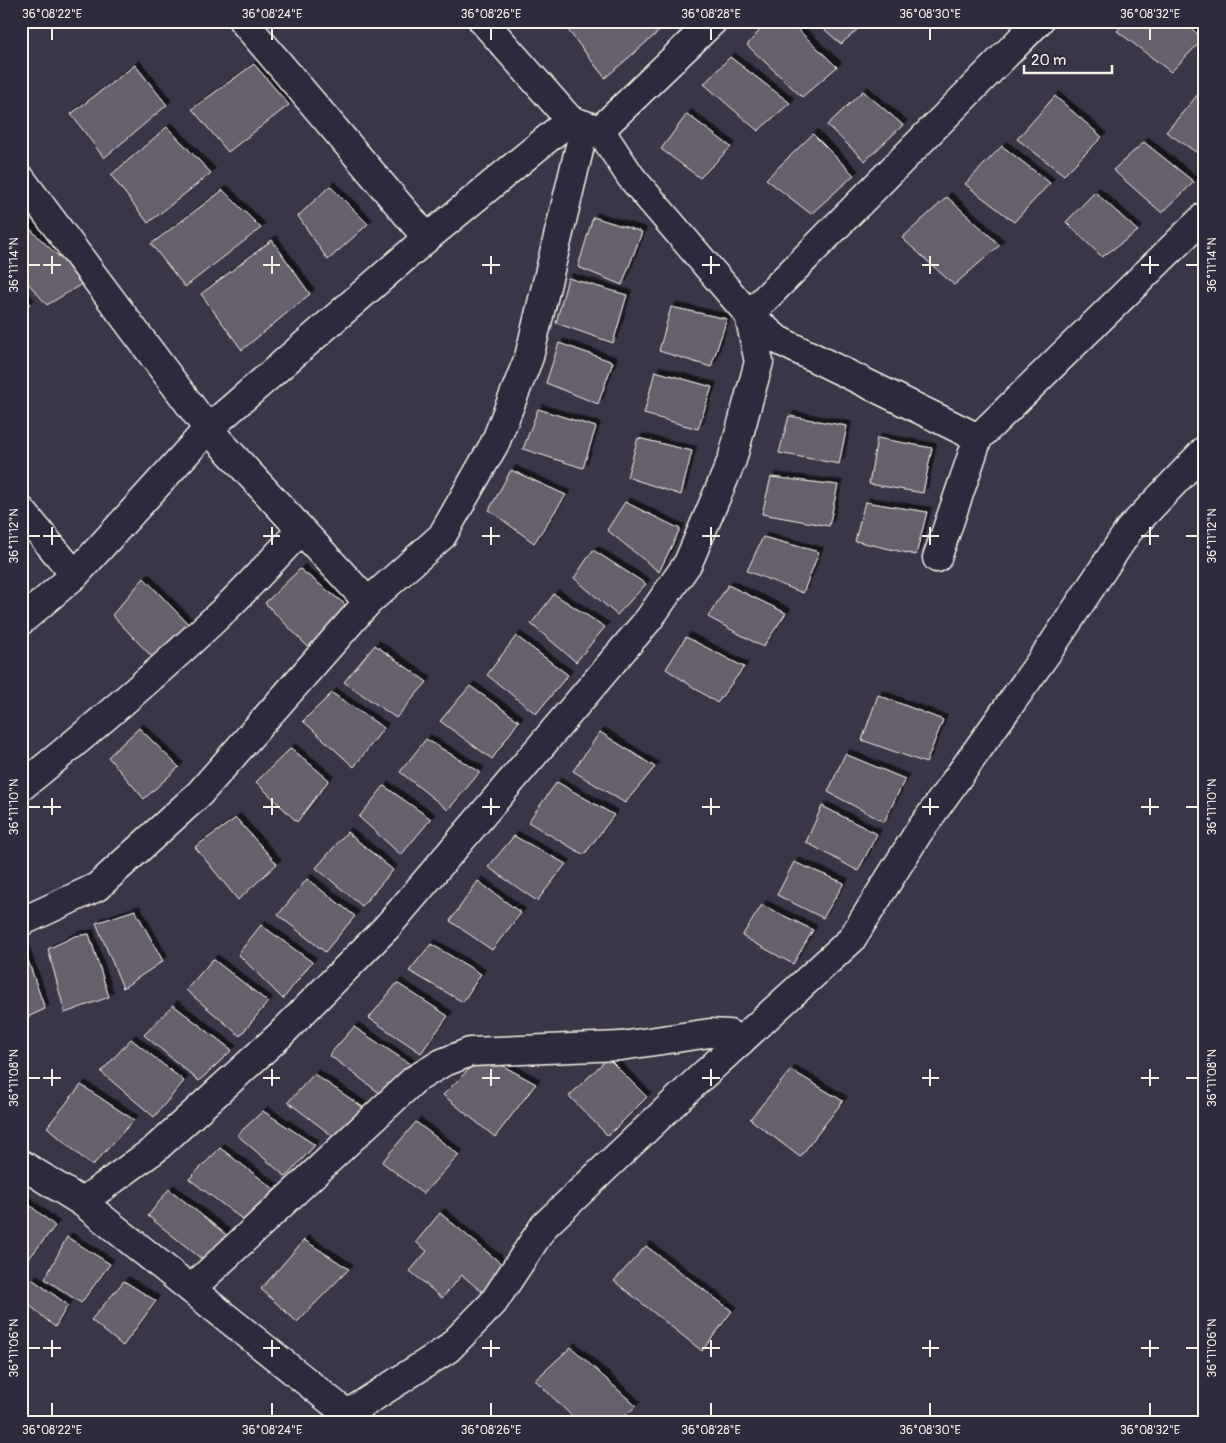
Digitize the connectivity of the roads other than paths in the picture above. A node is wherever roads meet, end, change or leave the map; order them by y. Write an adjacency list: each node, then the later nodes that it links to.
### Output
1 (243, 21): 8 (street)
2 (483, 21): 5 (street)
3 (713, 21): 5 (street)
4 (1039, 21): 9 (street)
5 (585, 125): 8 (street); 9 (street); 17 (street)
6 (21, 179): 10 (street)
7 (1205, 216): 11 (street)
8 (427, 238): 10 (street)
9 (749, 315): 11 (street); 23 (street)
10 (208, 428): 14 (street); 16 (street)
11 (978, 438): 15 (street)
12 (1205, 450): 21 (street)
13 (21, 510): 16 (street)
14 (301, 530): 17 (street); 19 (street)
15 (937, 558)
16 (75, 575): 18 (street)
17 (368, 602): 20 (street)
18 (21, 621)
19 (21, 787)
20 (21, 922)
21 (741, 1041): 24 (street); 25 (street)
22 (21, 1164): 23 (street)
23 (82, 1202): 24 (street)
24 (191, 1289): 25 (street)
25 (343, 1418)

